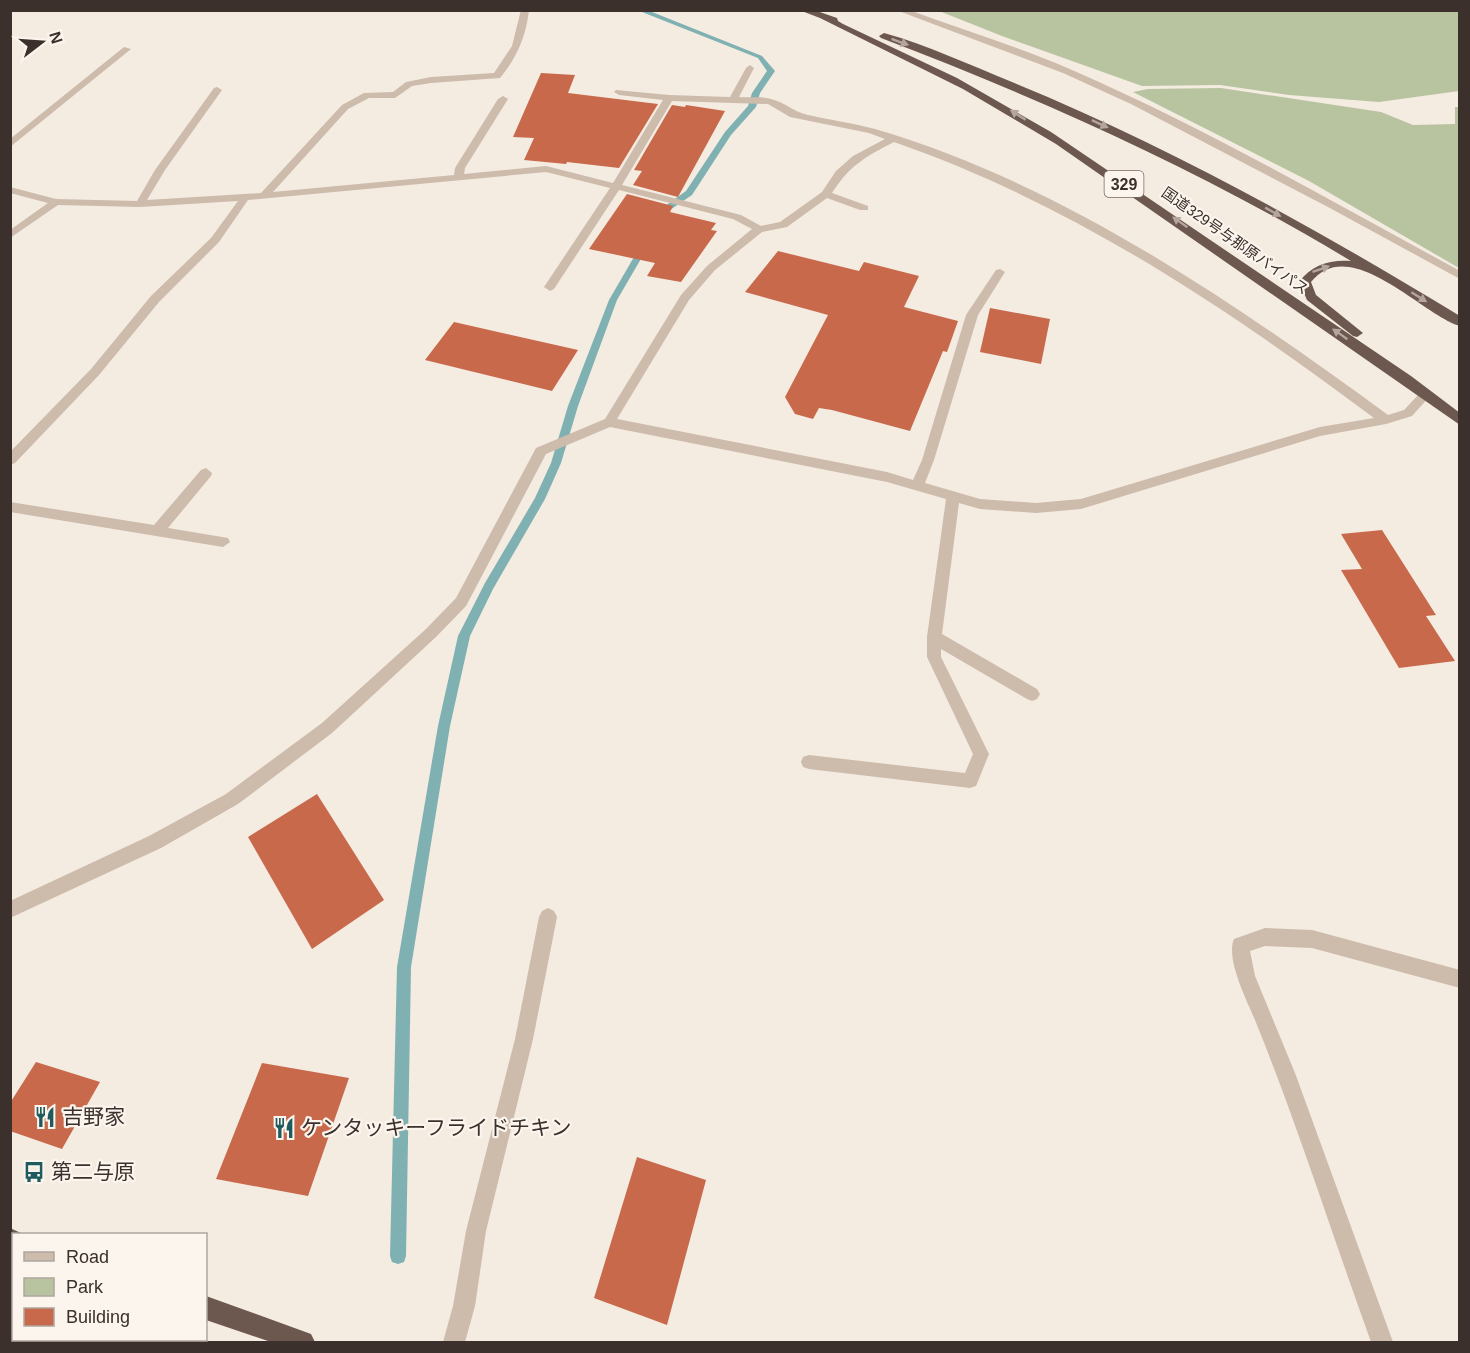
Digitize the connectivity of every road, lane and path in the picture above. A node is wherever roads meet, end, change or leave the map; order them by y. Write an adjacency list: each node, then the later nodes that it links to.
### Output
1 (525, 10): 18 (street)
2 (803, 10): 4 (highway, 国道329号与那原バイパス / 329)
3 (900, 10): 27 (street)
4 (824, 18): 26 (highway, 国道329号与那原バイパス / 329, one-way to 26); 30 (highway, 国道329号与那原バイパス / 329, one-way to 4)
5 (127, 49): 13 (street)
6 (750, 68): 11 (street)
7 (217, 90): 21 (street)
8 (619, 92): 9 (street)
9 (669, 98): 11 (street); 15 (street)
10 (503, 99): 14 (street)
11 (734, 99): 12 (street)
12 (892, 140): 17 (street); 32 (street)
13 (10, 144)
14 (458, 178): 15 (street); 18 (street)
15 (616, 187): 23 (street); 28 (street)
16 (10, 190): 20 (street)
17 (826, 194): 22 (street); 23 (street)
18 (264, 195): 19 (street)
19 (246, 196): 21 (street); 35 (street)
20 (56, 202): 21 (street); 24 (street)
21 (140, 204)
22 (864, 207)
23 (759, 229): 34 (street)
24 (10, 236)
25 (1000, 272): 37 (street)
26 (1379, 272): 29 (highway, 国道329号与那原バイパス / 329, one-way to 29); 30 (highway, one-way to 26)
27 (1460, 276)
28 (550, 286)
29 (1460, 322)
30 (1406, 379): 31 (highway, 国道329号与那原バイパス / 329)
31 (1424, 396): 32 (street); 33 (highway, 国道329号与那原バイパス / 329)
32 (1386, 420): 38 (street)
33 (1460, 420)
34 (609, 422): 37 (street); 45 (street)
35 (10, 460)
36 (206, 472): 40 (street)
37 (917, 486): 38 (street)
38 (953, 496): 42 (street)
39 (10, 507): 40 (street)
40 (157, 531): 41 (street)
41 (223, 542)
42 (934, 638): 43 (street); 44 (street)
43 (1032, 694)
44 (809, 762)
45 (10, 910)
46 (548, 917): 51 (street)
47 (1460, 979): 52 (street)
48 (207, 1308): 49 (highway)
49 (271, 1337): 50 (highway)
50 (303, 1342)
51 (454, 1342)
52 (1382, 1342)

